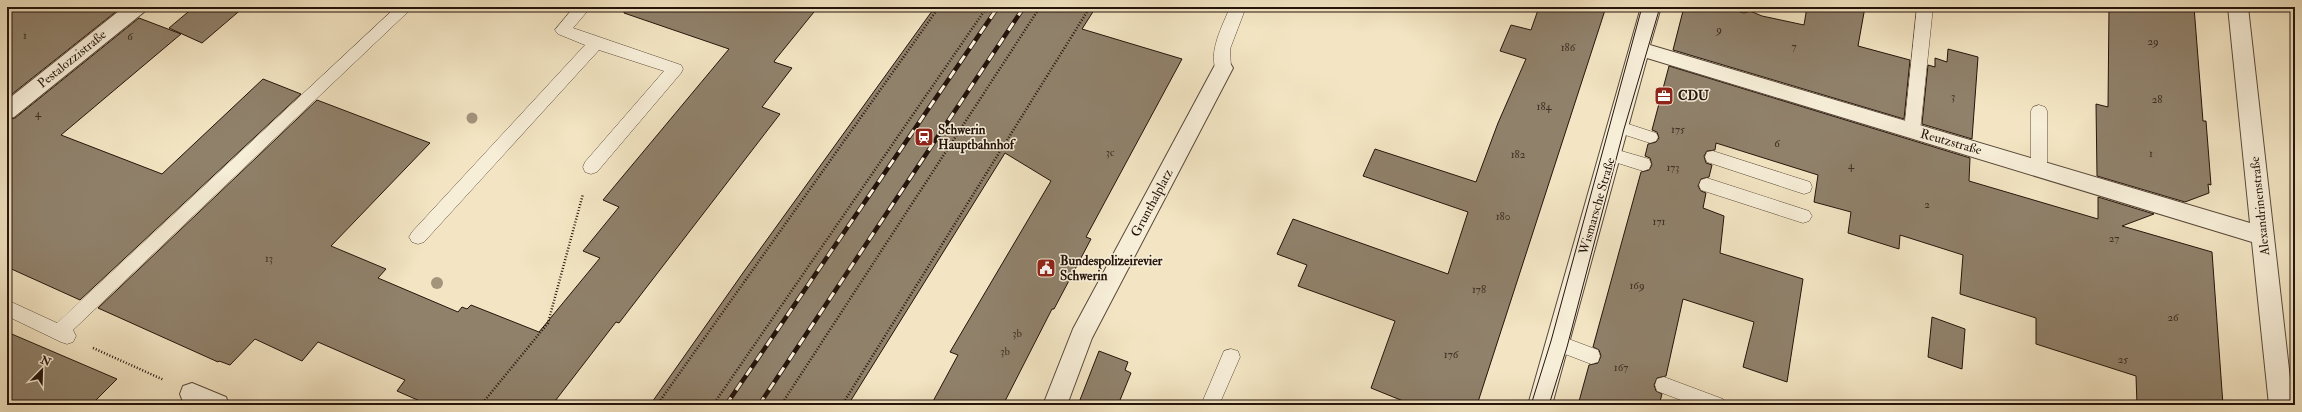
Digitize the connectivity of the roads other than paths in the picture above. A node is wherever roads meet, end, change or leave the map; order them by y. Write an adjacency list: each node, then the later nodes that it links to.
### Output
1 (137, 7): 11 (street, Pestalozzistraße)
2 (405, 7): 26 (lane)
3 (583, 7): 8 (lane)
4 (1238, 7): 10 (lane)
5 (1652, 7): 9 (street, Wismarsche Straße)
6 (1925, 7): 14 (lane)
7 (2238, 7): 24 (street, Alexandrinenstraße)
8 (596, 43): 19 (lane); 25 (lane)
9 (1640, 49): 13 (street, Wismarsche Straße); 14 (street, Reutzstraße)
10 (1223, 68): 33 (street, Grunthalplatz)
11 (7, 111)
12 (2039, 111): 20 (lane)
13 (1619, 127): 15 (lane); 16 (street, Wismarsche Straße)
14 (1912, 131): 20 (street, Reutzstraße)
15 (1650, 137)
16 (1611, 154): 18 (lane); 27 (street, Wismarsche Straße)
17 (1714, 157): 22 (lane)
18 (1643, 164)
19 (591, 167)
20 (2039, 168): 24 (street, Reutzstraße)
21 (1707, 185): 23 (lane)
22 (1804, 187)
23 (1803, 216)
24 (2263, 236): 37 (street, Alexandrinenstraße)
25 (418, 237)
26 (7, 308)
27 (1558, 343): 28 (lane); 35 (street, Wismarsche Straße)
28 (1591, 356)
29 (1231, 358): 34 (lane)
30 (1664, 385): 36 (lane)
31 (192, 394): 32 (street)
32 (217, 405)
33 (1055, 405)
34 (1210, 405)
35 (1540, 405)
36 (1716, 405)
37 (2281, 405)

